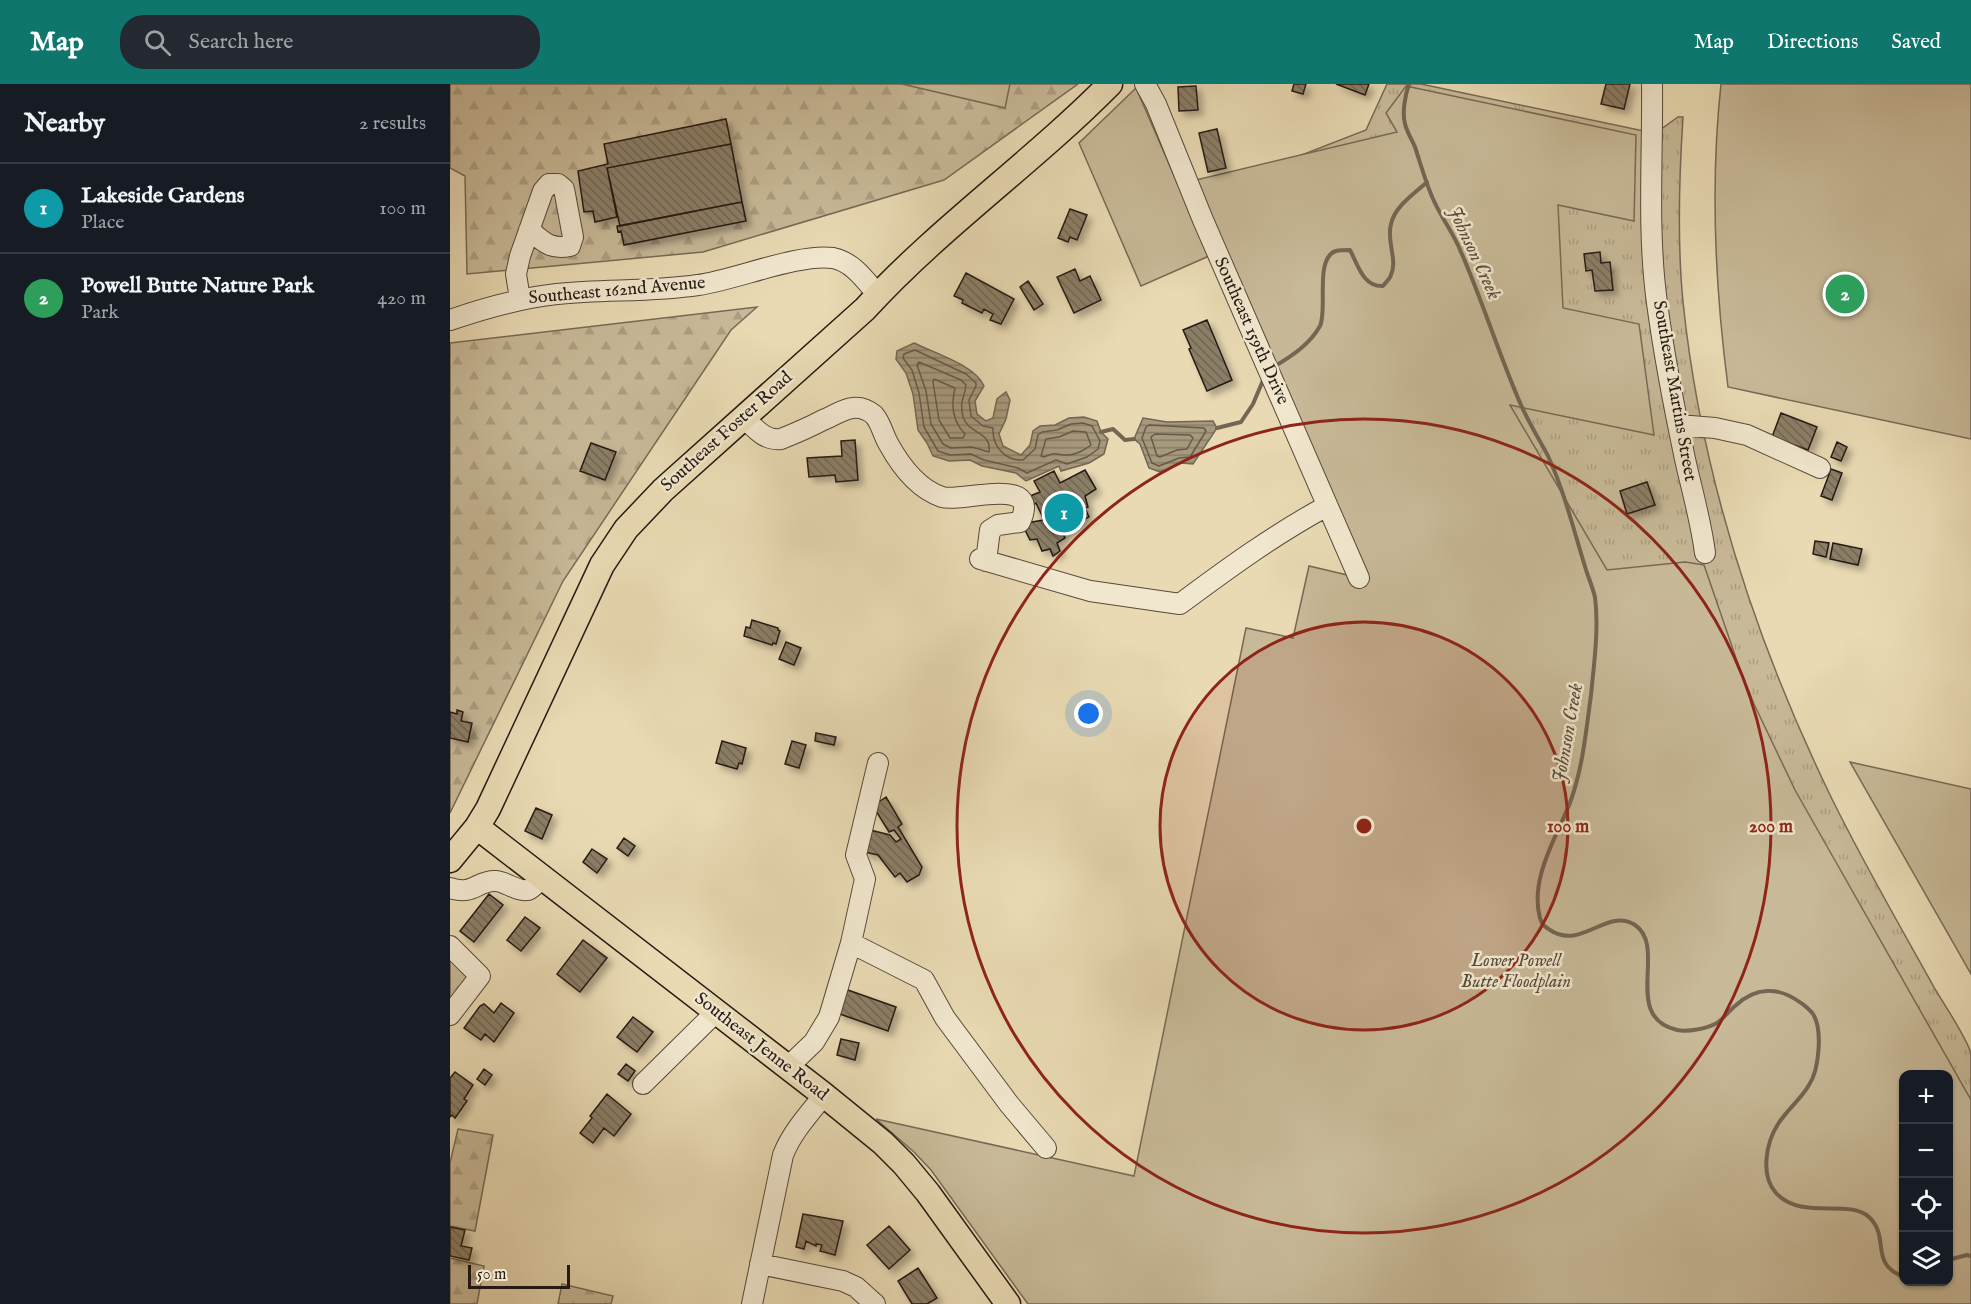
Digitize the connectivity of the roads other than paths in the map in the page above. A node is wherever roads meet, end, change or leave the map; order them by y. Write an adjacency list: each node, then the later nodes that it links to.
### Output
1 (1110, 84): 5 (main road, Southeast Foster Road)
2 (1145, 84): 11 (street, Southeast 159th Drive)
3 (1652, 84): 9 (street, Southeast Martins Street)
4 (529, 230): 6 (street)
5 (878, 295): 6 (street, Southeast 162nd Avenue); 8 (main road, Southeast Foster Road)
6 (520, 299): 7 (street, Southeast 162nd Avenue)
7 (450, 320)
8 (743, 417): 11 (street); 15 (main road, Southeast Foster Road)
9 (1678, 425): 10 (street); 12 (street, Southeast Martins Street)
10 (1820, 468)
11 (1327, 506): 13 (street, Southeast 159th Drive)
12 (1706, 553)
13 (1359, 579)
14 (878, 763): 19 (street)
15 (477, 827): 16 (main road, Southeast Foster Road); 17 (main road, Southeast Jenne Road)
16 (450, 860)
17 (542, 877): 18 (street); 21 (main road, Southeast Jenne Road)
18 (450, 888)
19 (851, 943): 23 (street); 26 (street)
20 (450, 946): 22 (street)
21 (716, 1012): 23 (main road, Southeast Jenne Road); 24 (street)
22 (450, 1016)
23 (788, 1067): 25 (main road, Southeast Jenne Road)
24 (643, 1084)
25 (824, 1095): 27 (street); 30 (main road, Southeast Jenne Road)
26 (1046, 1148)
27 (760, 1264): 28 (street); 29 (street)
28 (752, 1304)
29 (875, 1304)
30 (1008, 1304)

